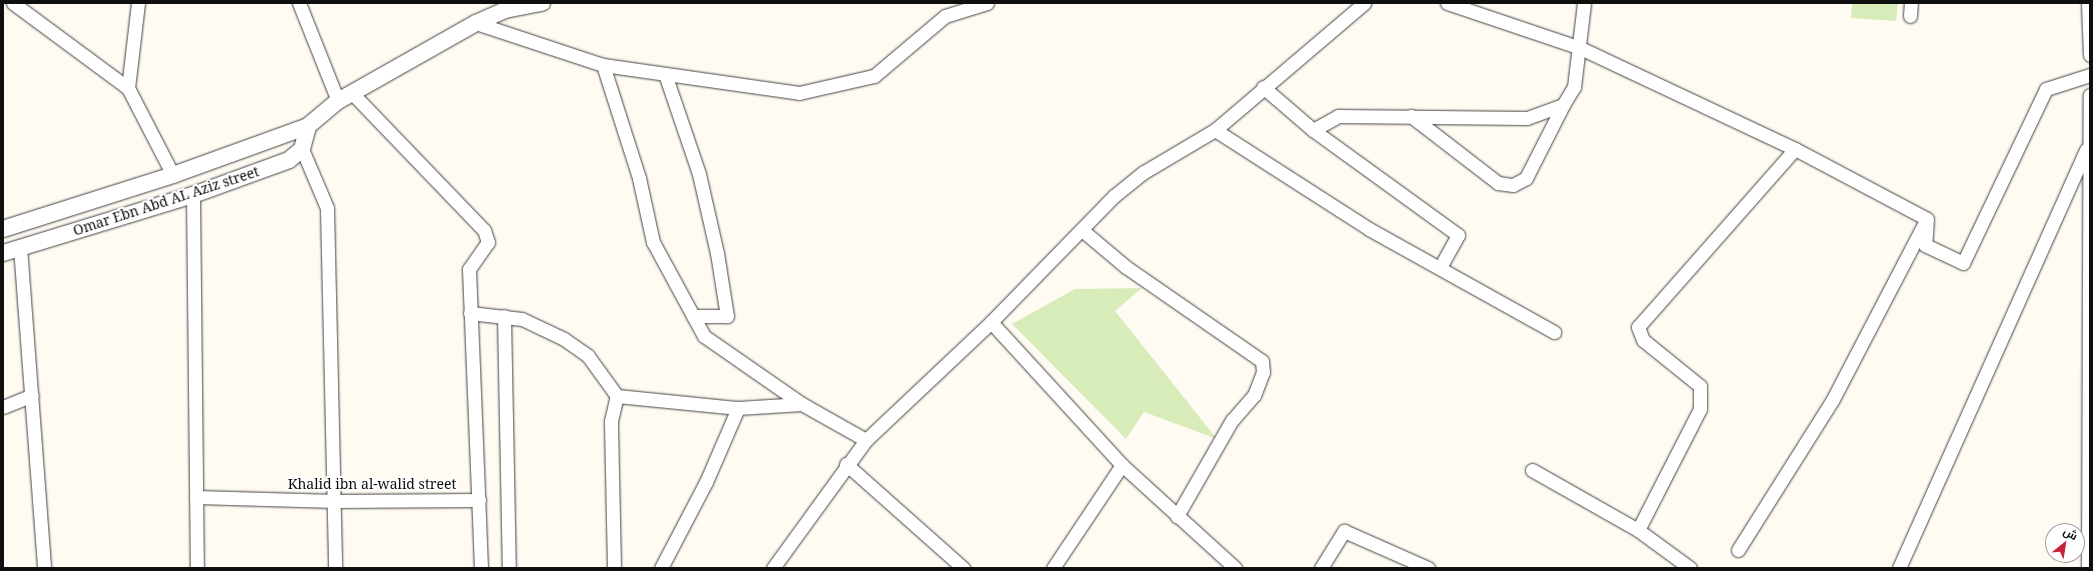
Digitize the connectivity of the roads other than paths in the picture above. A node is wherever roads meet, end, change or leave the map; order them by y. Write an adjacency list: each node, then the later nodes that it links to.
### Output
1 (13, 3): 17 (street)
2 (138, 3): 17 (street)
3 (299, 3): 19 (street)
4 (542, 3): 10 (street, Omar Ebn Abd AL Aziz street)
5 (987, 3): 14 (street)
6 (1364, 3): 16 (street)
7 (1447, 3): 11 (street)
8 (1584, 3): 11 (street)
9 (2088, 3): 12 (street)
10 (476, 23): 13 (street); 19 (street, Omar Ebn Abd AL Aziz street)
11 (1578, 47): 20 (street); 27 (street)
12 (2090, 55)
13 (603, 65): 14 (street); 38 (street)
14 (665, 74): 38 (street)
15 (2090, 75): 30 (street)
16 (1263, 87): 23 (street); 24 (street)
17 (128, 88): 28 (street)
18 (2090, 95): 25 (street)
19 (345, 97): 22 (street, Omar Ebn Abd AL Aziz street); 36 (street)
20 (1563, 105): 21 (street); 21 (street)
21 (1411, 116): 24 (street)
22 (308, 126): 26 (street); 28 (street, Omar Ebn Abd AL Aziz street)
23 (1216, 130): 32 (street); 35 (street)
24 (1313, 130): 35 (street)
25 (2088, 145): 56 (street); 71 (street)
26 (302, 149): 29 (street, Omar Ebn Abd AL Aziz street); 52 (street)
27 (1795, 149): 30 (street); 54 (street)
28 (173, 175): 31 (street, Omar Ebn Abd AL Aziz street)
29 (193, 194): 33 (street, Omar Ebn Abd AL Aziz street); 50 (street)
30 (1927, 218): 55 (street)
31 (3, 229)
32 (1082, 230): 39 (street); 53 (street)
33 (20, 247): 34 (street, Omar Ebn Abd AL Aziz street); 41 (street)
34 (3, 253)
35 (1440, 268): 40 (street)
36 (470, 313): 37 (street); 51 (street)
37 (504, 316): 42 (street); 61 (street)
38 (693, 316): 43 (street)
39 (991, 322): 46 (street); 48 (street)
40 (1554, 332)
41 (32, 395): 44 (street); 57 (street)
42 (617, 396): 45 (street); 62 (street)
43 (802, 404): 45 (street); 46 (street)
44 (3, 407)
45 (738, 408): 63 (street)
46 (866, 440): 47 (street)
47 (846, 464): 64 (street); 65 (street)
48 (1122, 465): 53 (street); 66 (street)
49 (1532, 470): 54 (street)
50 (196, 497): 52 (street, Khalid ibn al-walid street); 58 (street)
51 (479, 500): 52 (street, Khalid ibn al-walid street); 60 (street)
52 (335, 501): 59 (street)
53 (1177, 516): 67 (street)
54 (1638, 530): 70 (street)
55 (1738, 550)
56 (2089, 554): 72 (street)
57 (44, 568)
58 (197, 568)
59 (335, 568)
60 (481, 568)
61 (509, 568)
62 (614, 568)
63 (661, 568)
64 (774, 568)
65 (963, 568)
66 (1052, 568)
67 (1235, 568)
68 (1321, 568): 69 (street)
69 (1428, 568)
70 (1690, 568)
71 (1899, 568)
72 (2088, 568)

